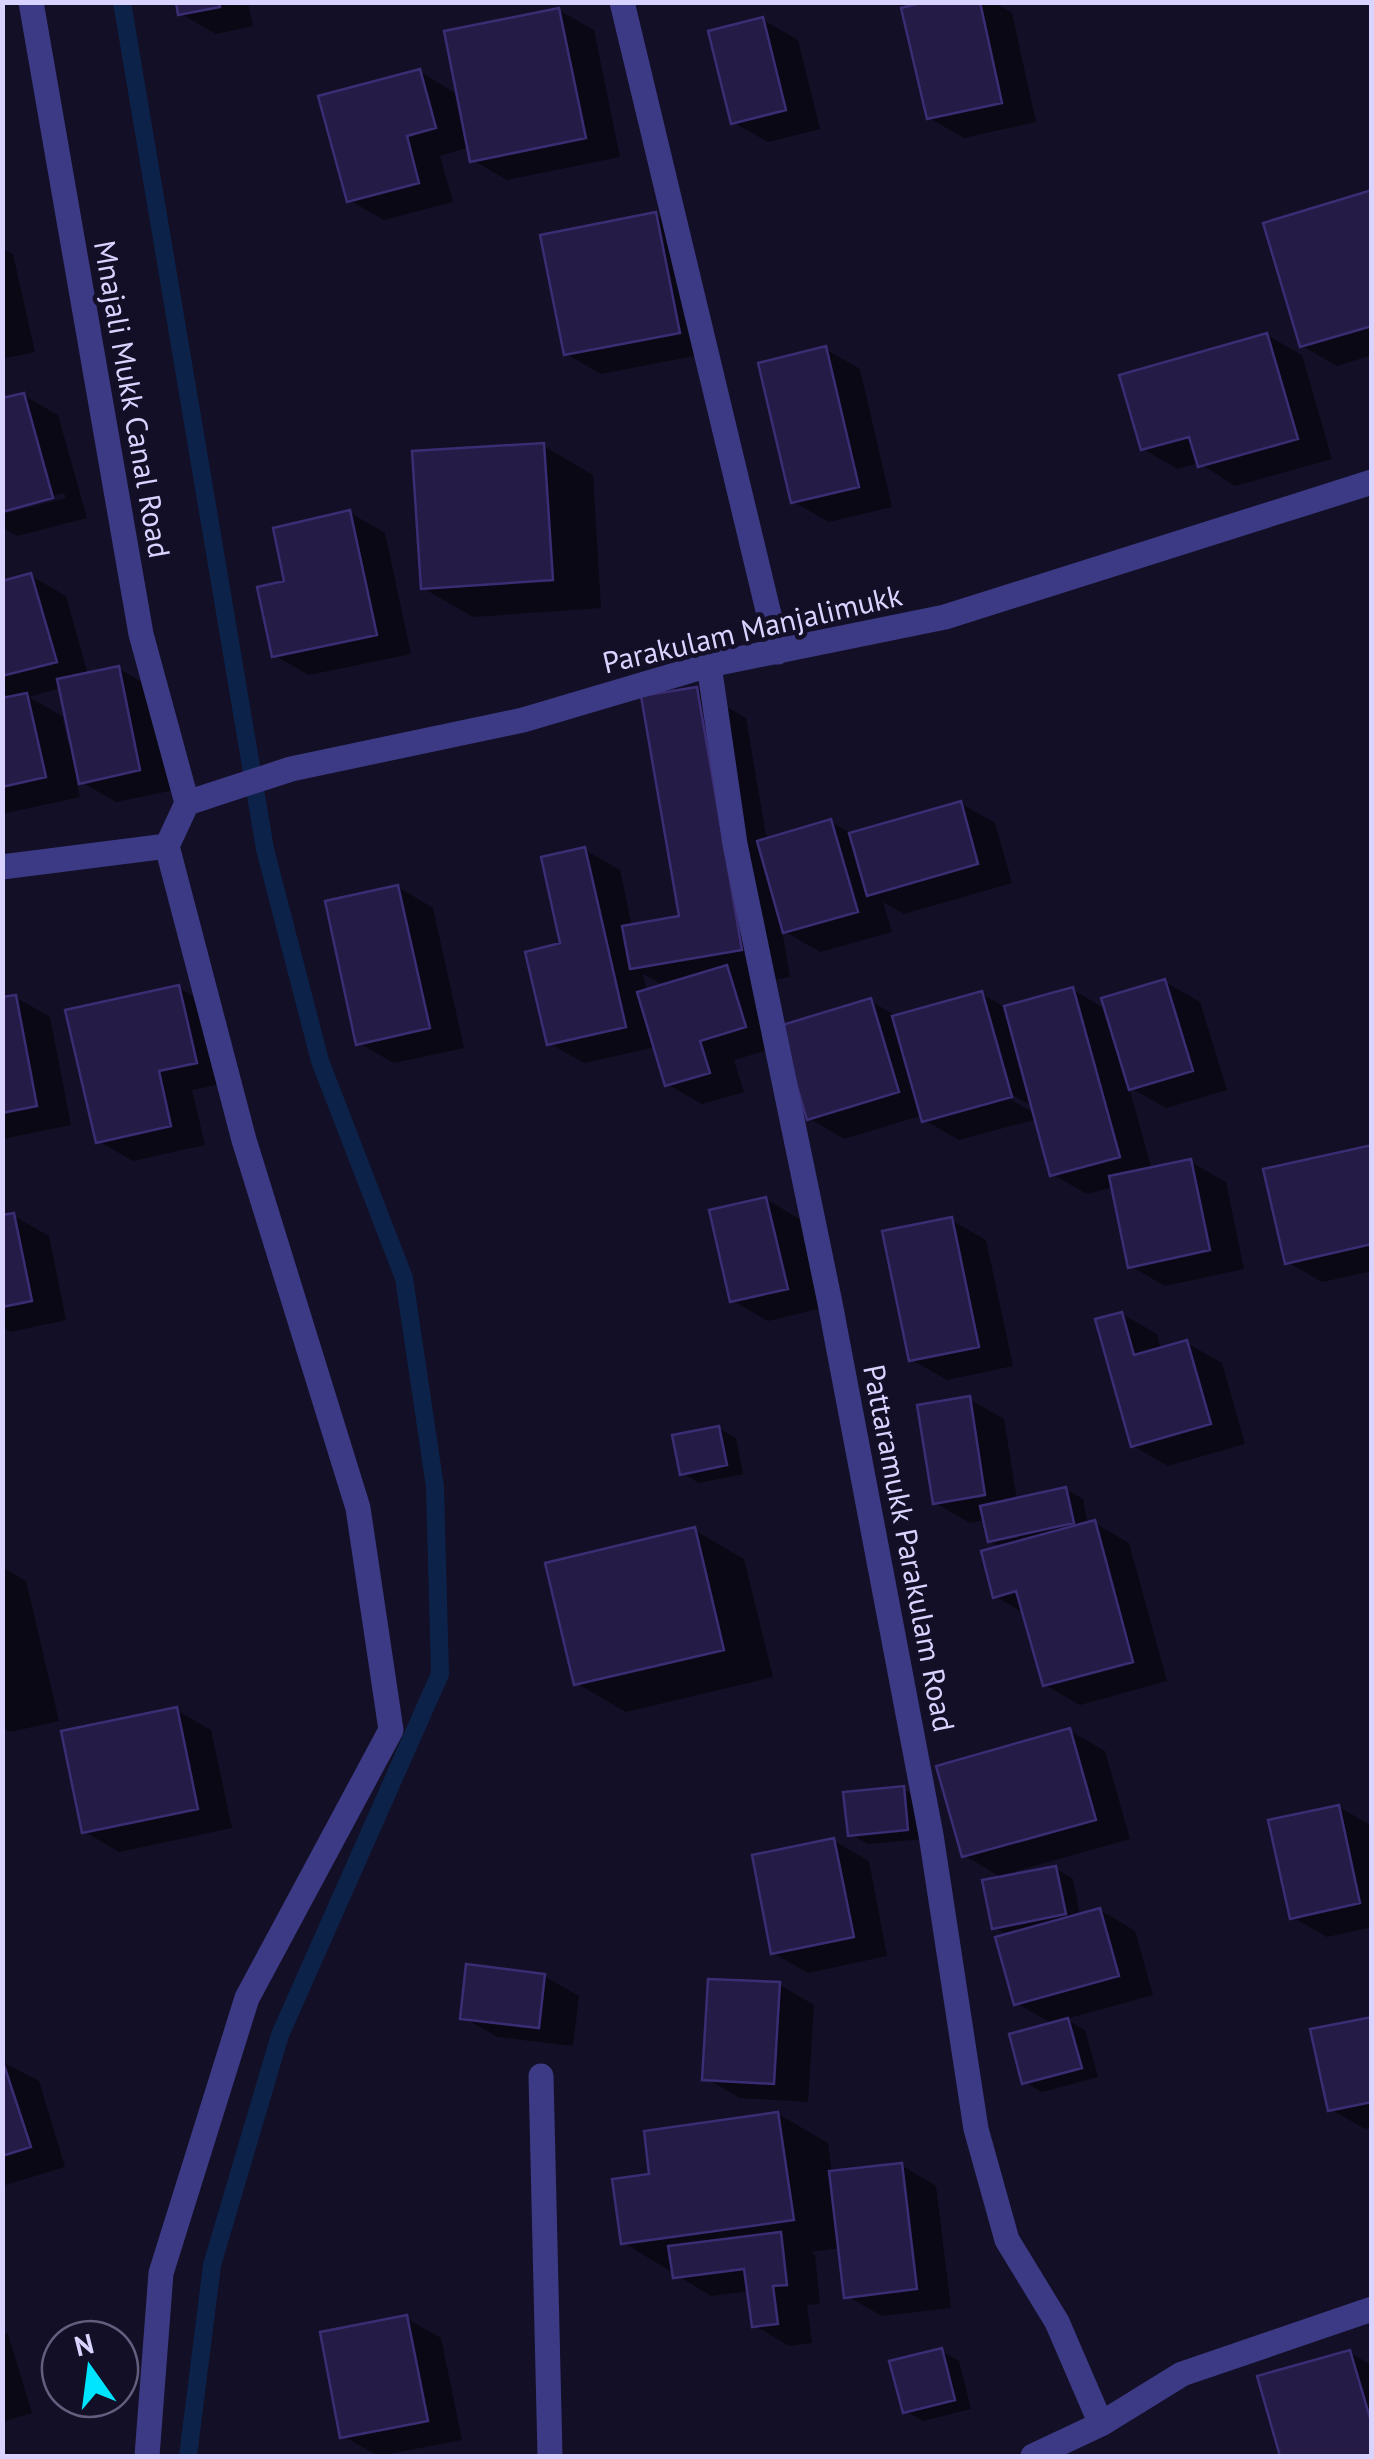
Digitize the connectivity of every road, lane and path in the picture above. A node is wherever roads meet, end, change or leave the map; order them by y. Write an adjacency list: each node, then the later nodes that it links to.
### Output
1 (31, 2): 6 (street, Mnajali Mukk Canal Road)
2 (622, 2): 4 (street)
3 (1372, 482): 4 (street, Parakulam Manjalimukk)
4 (778, 652): 5 (street, Parakulam Manjalimukk)
5 (709, 665): 6 (street, Parakulam Manjalimukk); 11 (street, Pattaramukk Parakulam Road)
6 (187, 804): 7 (street)
7 (168, 846): 8 (street); 12 (street)
8 (2, 867)
9 (542, 2076): 13 (street)
10 (1372, 2309): 11 (street)
11 (1101, 2424): 14 (street)
12 (148, 2456)
13 (550, 2456)
14 (1034, 2456)

